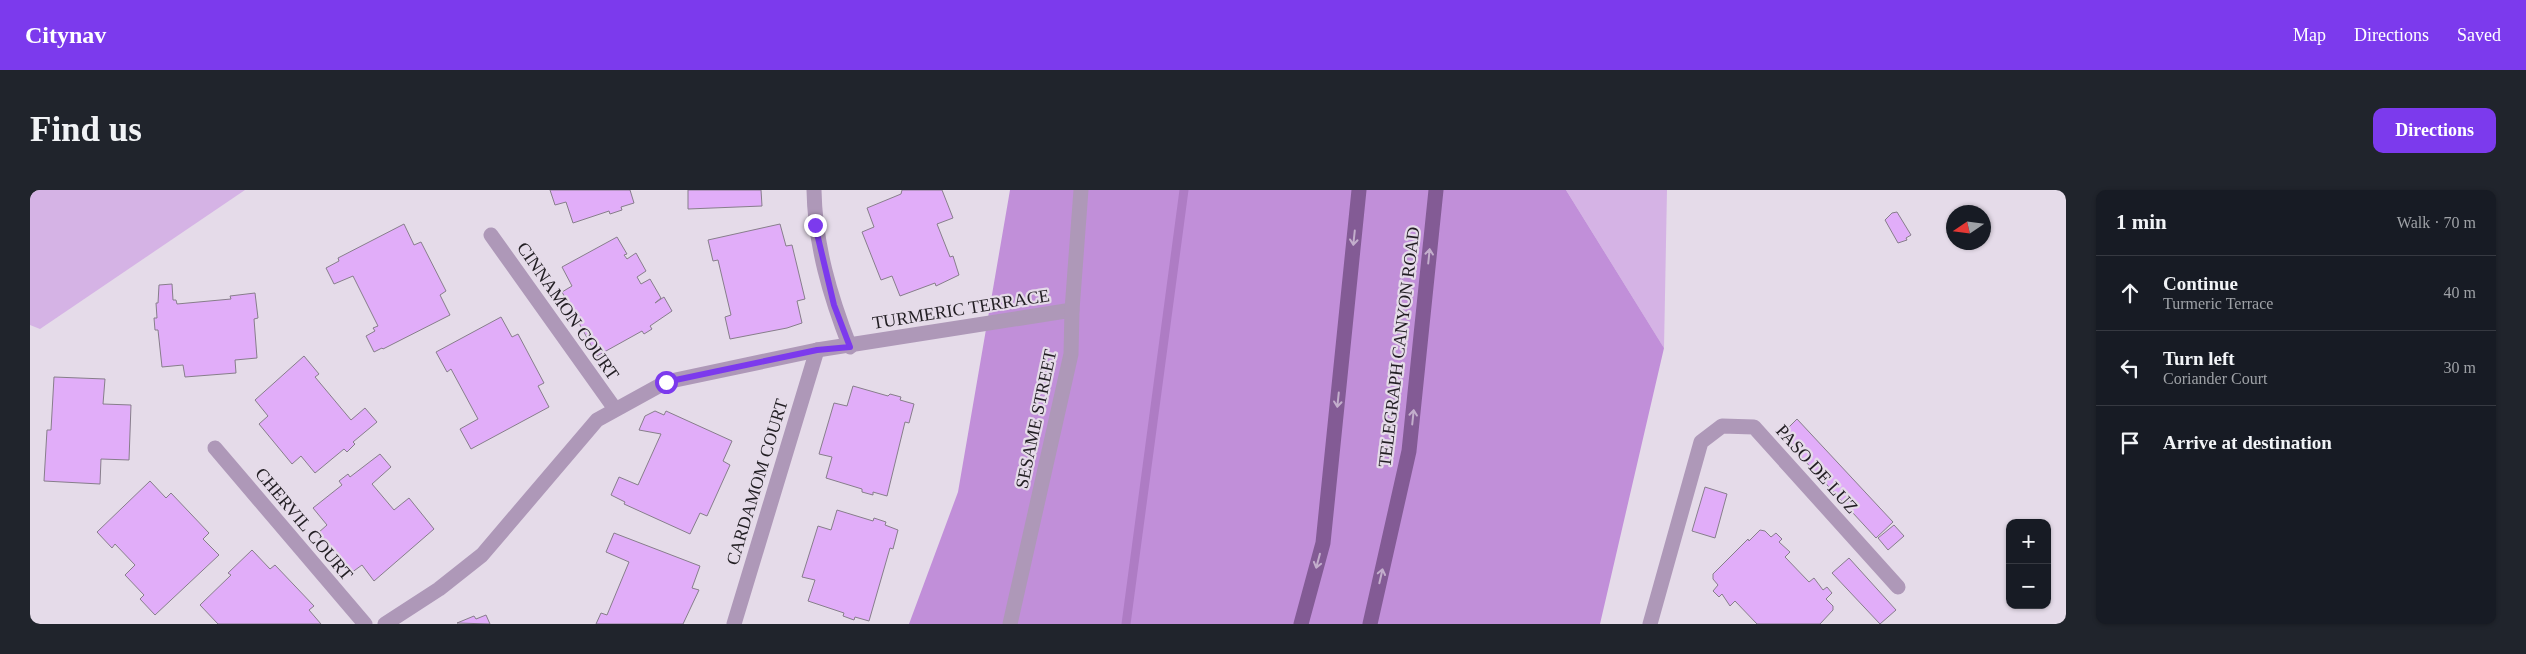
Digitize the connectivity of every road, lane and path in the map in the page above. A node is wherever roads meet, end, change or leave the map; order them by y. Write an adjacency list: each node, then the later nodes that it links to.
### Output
1 (814, 190): 7 (street)
2 (1081, 190): 6 (street, SESAME STREET)
3 (1359, 190): 16 (main road, one-way to 16)
4 (1436, 190): 17 (main road, TELEGRAPH CANYON ROAD, one-way to 4)
5 (491, 235): 9 (street, CINNAMON COURT)
6 (1072, 310): 7 (street, TURMERIC TERRACE); 15 (street, SESAME STREET)
7 (850, 347): 8 (street, TURMERIC TERRACE)
8 (817, 350): 9 (street, TURMERIC TERRACE); 14 (street, CARDAMOM COURT)
9 (615, 409): 13 (street, TURMERIC TERRACE)
10 (215, 448): 12 (street, CHERVIL COURT)
11 (1898, 587): 18 (street, PASO DE LUZ)
12 (364, 624)
13 (385, 624)
14 (734, 624)
15 (1010, 624)
16 (1301, 624)
17 (1370, 624)
18 (1650, 624)

